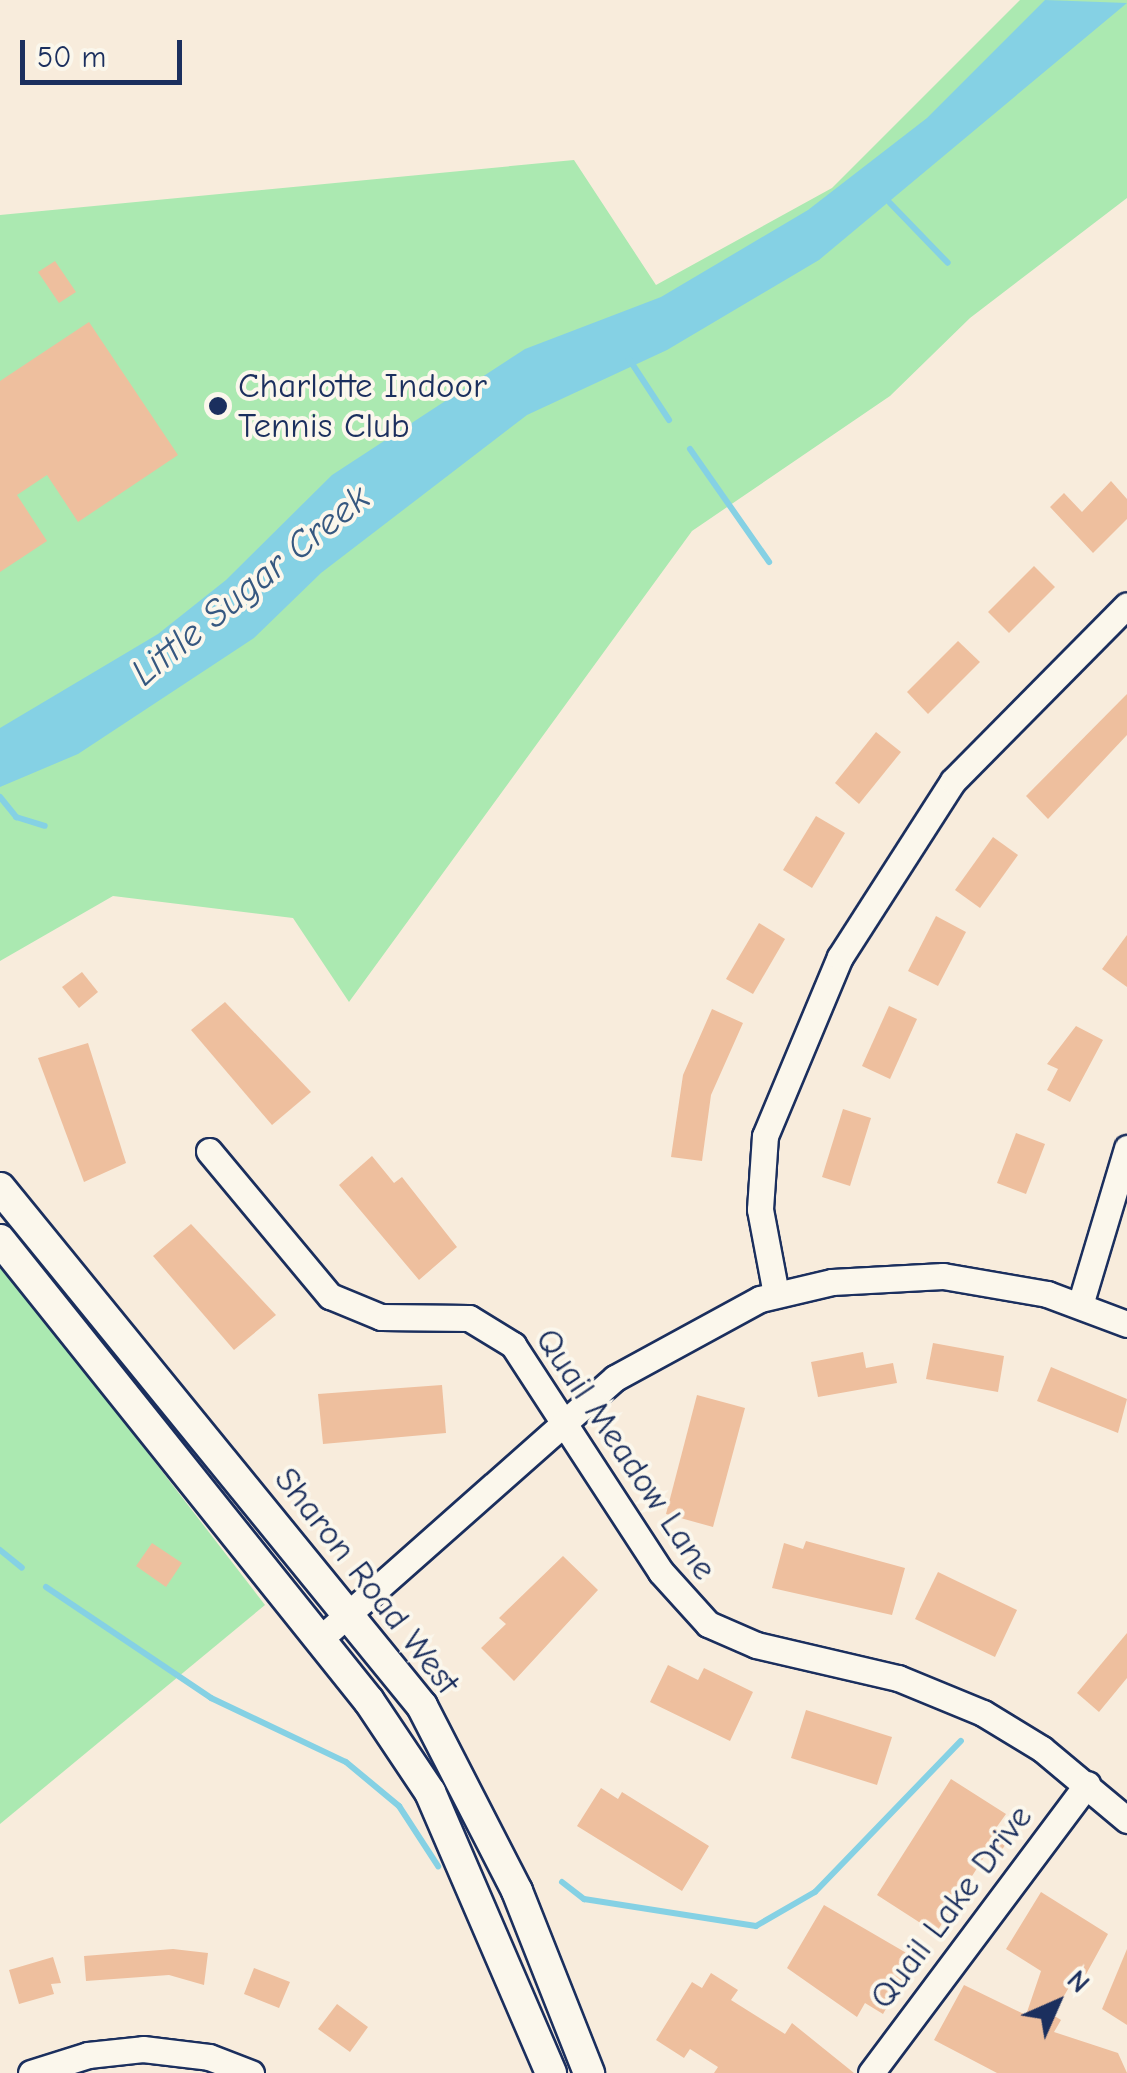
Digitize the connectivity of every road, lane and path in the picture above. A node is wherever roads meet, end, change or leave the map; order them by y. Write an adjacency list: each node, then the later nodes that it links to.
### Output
1 (1127, 605): 6 (street)
2 (1127, 1148): 7 (street)
3 (210, 1151): 9 (street, Quail Meadow Lane)
4 (0, 1188): 10 (main road, Sharon Road West)
5 (0, 1240): 11 (main road, Sharon Road West)
6 (776, 1294): 7 (street); 9 (street)
7 (1080, 1305): 8 (street)
8 (1127, 1324)
9 (566, 1420): 10 (street); 12 (street, Quail Meadow Lane)
10 (348, 1617): 11 (street); 17 (main road, Sharon Road West)
11 (320, 1638): 16 (main road, Sharon Road West)
12 (1087, 1784): 13 (street, Quail Meadow Lane); 18 (street, Quail Lake Drive)
13 (1127, 1820)
14 (31, 2073): 15 (street)
15 (250, 2073)
16 (550, 2073)
17 (588, 2073)
18 (871, 2073)

